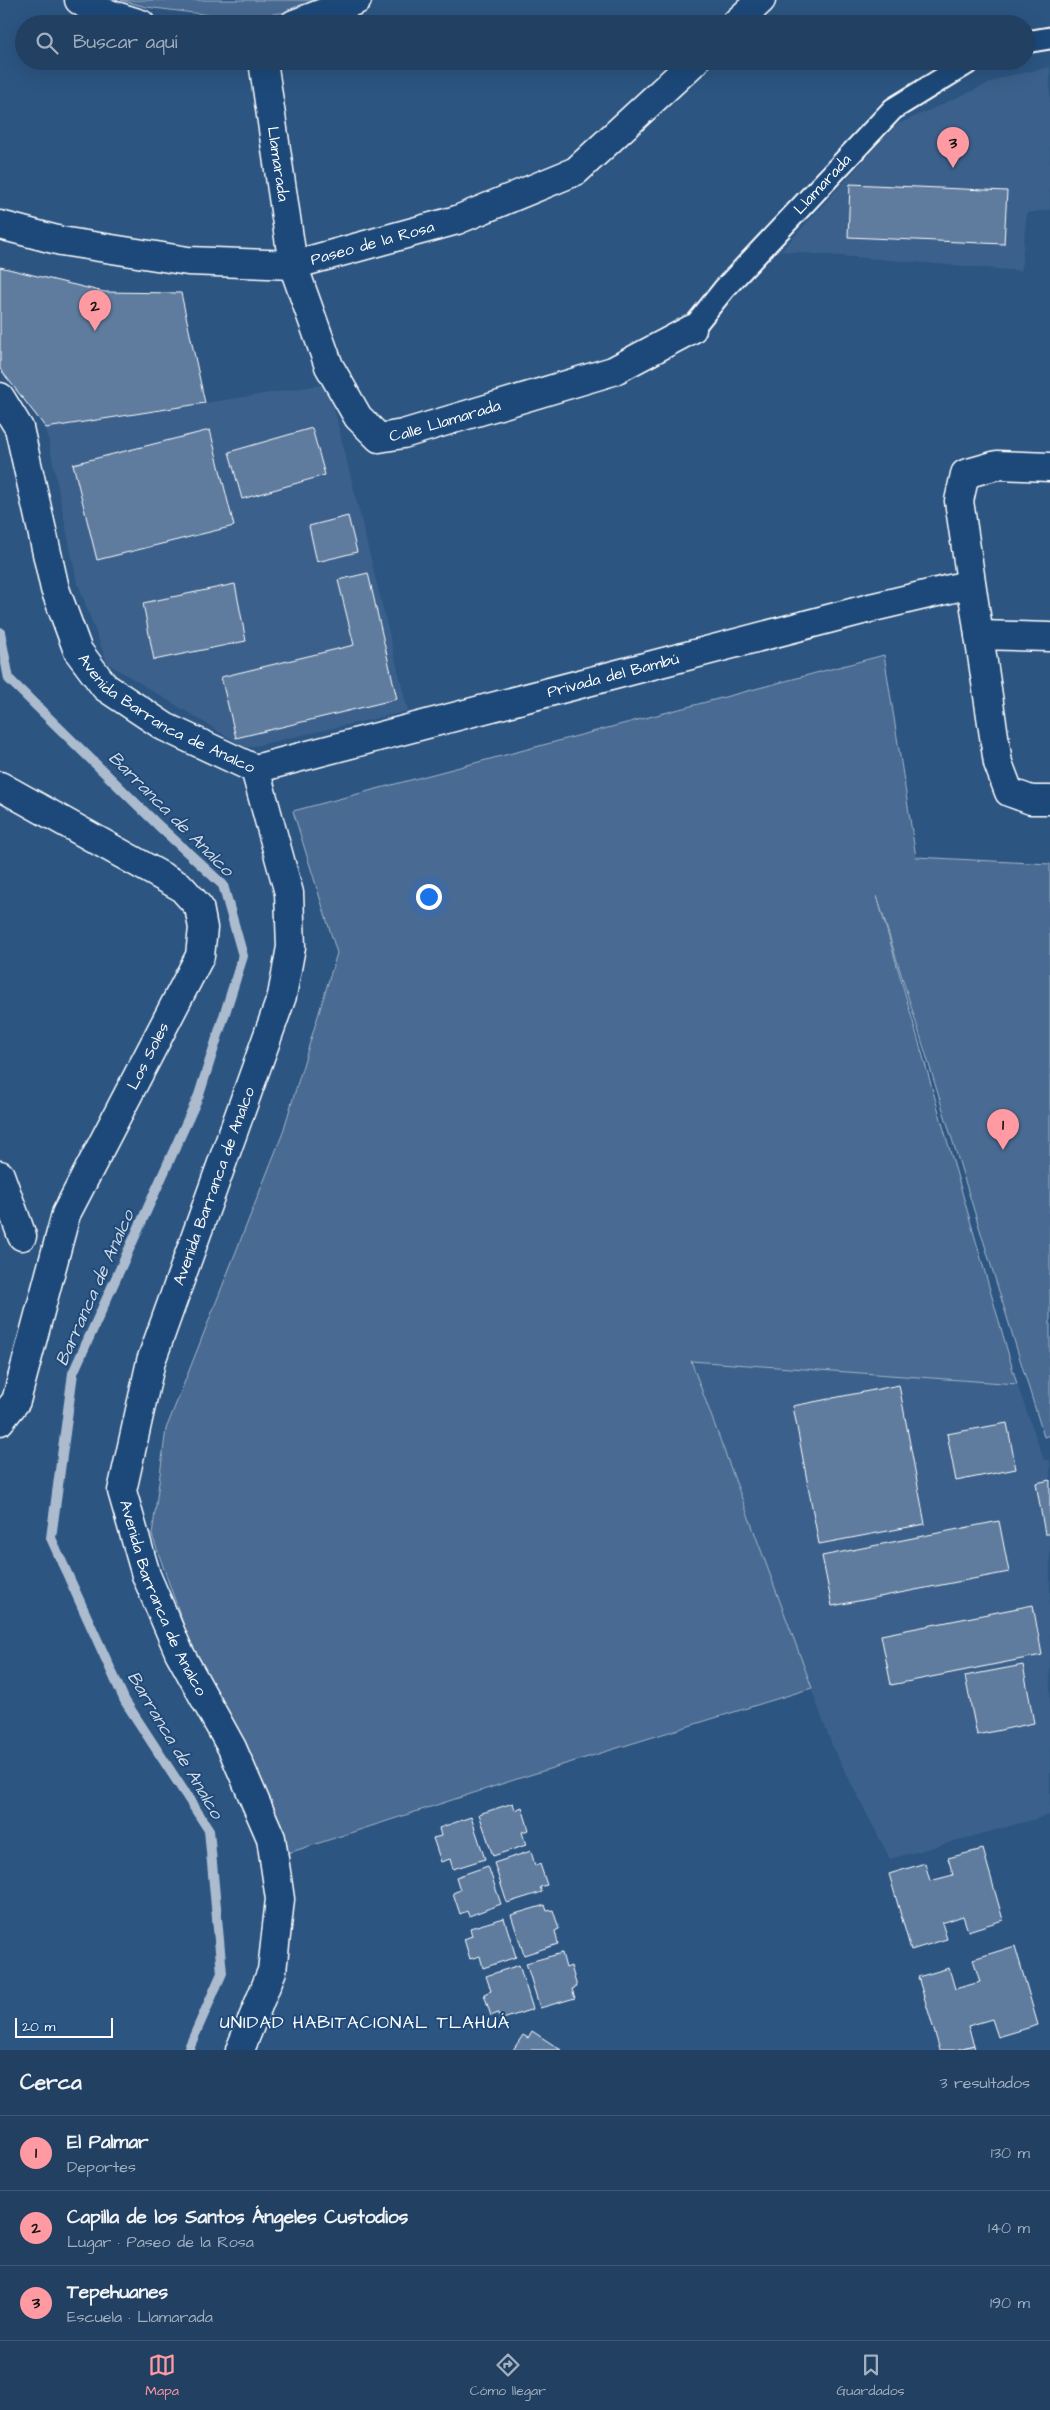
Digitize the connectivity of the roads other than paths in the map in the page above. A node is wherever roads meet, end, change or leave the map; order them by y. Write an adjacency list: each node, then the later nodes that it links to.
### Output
1 (79, 0): 4 (street)
2 (357, 0): 5 (street)
3 (761, 0): 6 (street)
4 (113, 15)
5 (318, 15)
6 (745, 15)
7 (1050, 38): 8 (street)
8 (1035, 40)
9 (264, 70): 13 (street, Llamarada)
10 (685, 70): 13 (street, Paseo de la Rosa)
11 (956, 70): 14 (street, Llamarada)
12 (0, 225): 13 (street, Paseo de la Rosa)
13 (292, 265): 14 (street, Calle Llamarada)
14 (692, 329)
15 (0, 397): 20 (street, Avenida Barranca de Analco)
16 (1050, 467): 17 (street)
17 (971, 584): 18 (street); 20 (street, Privada del Bambú)
18 (979, 636): 19 (street); 22 (street)
19 (1050, 636)
20 (255, 769): 26 (street, Avenida Barranca de Analco)
21 (0, 786): 25 (street, Los Soles)
22 (1050, 800)
23 (0, 1175): 24 (street)
24 (22, 1236)
25 (0, 1421)
26 (240, 2050)

